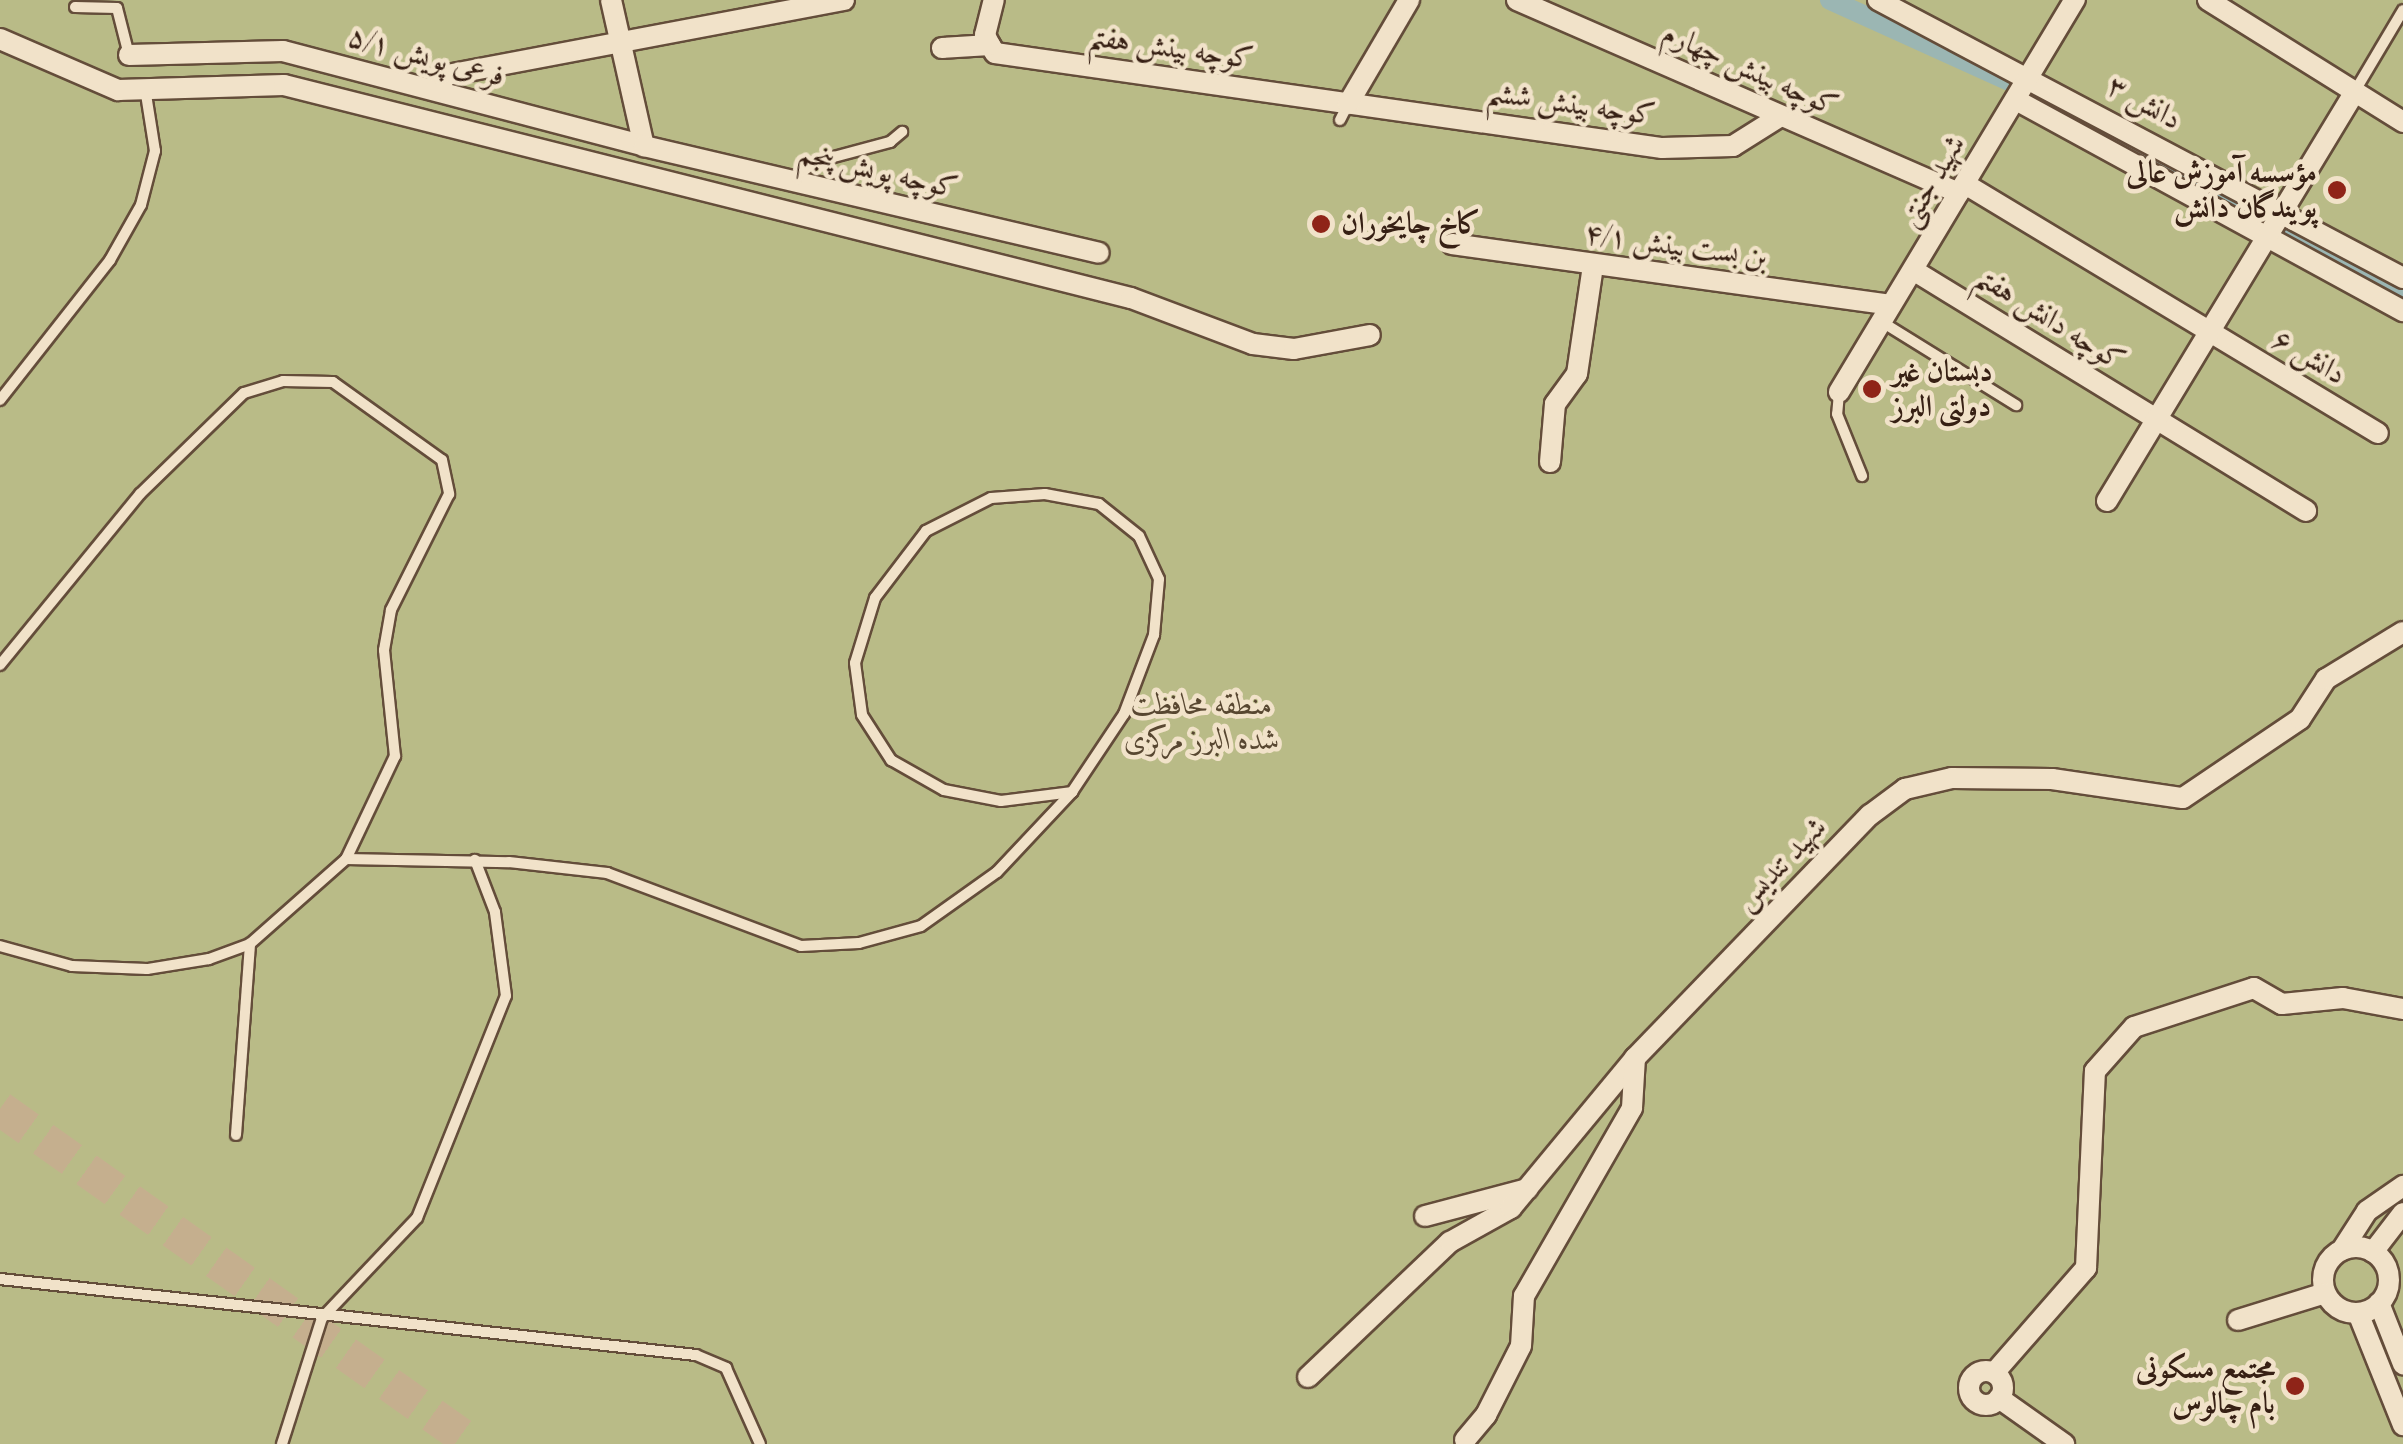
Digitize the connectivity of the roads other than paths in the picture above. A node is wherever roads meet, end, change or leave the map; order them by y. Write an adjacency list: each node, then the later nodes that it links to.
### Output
1 (610, 0): 13 (street)
2 (844, 0): 10 (street)
3 (994, 0): 14 (street)
4 (1410, 0): 21 (street)
5 (1517, 0): 22 (street, کوچه بینش چهارم)
6 (1878, 0): 17 (street)
7 (2075, 0): 17 (street, شهید جنتی)
8 (2208, 0): 19 (street)
9 (75, 7): 16 (lane)
10 (748, 9): 13 (street)
11 (2403, 10): 19 (lane)
12 (0, 39): 20 (street)
13 (620, 44): 18 (street); 25 (street)
14 (990, 45): 15 (street); 21 (street, کوچه بینش هفتم)
15 (942, 48)
16 (130, 56): 18 (street, فرعی پویش ۵/۱)
17 (2023, 88): 27 (street, شهید جنتی); 28 (street, دانش ۳); 29 (street, دانش ۳)
18 (436, 89): 25 (street, فرعی پویش ۵/۱)
19 (2355, 92): 23 (street); 28 (street)
20 (146, 94): 38 (street); 40 (lane)
21 (1344, 112): 22 (street, کوچه بینش ششم)
22 (1779, 117): 27 (street, کوچه بینش چهارم)
23 (2403, 122)
24 (902, 132): 26 (lane)
25 (644, 146): 26 (street, کوچه پویش پنجم)
26 (791, 181): 31 (street, کوچه پویش پنجم)
27 (1962, 188): 33 (street, شهید جنتی); 37 (street, کوچه بینش چهارم)
28 (2282, 213): 29 (street); 34 (street, دانش ۳)
29 (2267, 238): 35 (street, دانش ۳); 37 (street)
30 (1452, 244): 32 (street, بن بست بینش ۴/۱)
31 (1099, 253)
32 (1592, 265): 36 (street, بن بست بینش ۴/۱); 44 (street)
33 (1913, 270): 36 (street, شهید جنتی); 42 (street, کوچه دانش هفتم)
34 (2403, 278)
35 (2403, 311)
36 (1886, 313): 39 (street, شهید جنتی); 41 (lane)
37 (2210, 332): 42 (street); 43 (street, دانش ۶)
38 (1370, 335)
39 (1839, 392): 45 (lane)
40 (0, 400)
41 (2016, 406)
42 (2156, 420): 46 (street); 47 (street, کوچه دانش هفتم)
43 (2378, 433)
44 (1550, 462)
45 (1862, 476)
46 (2107, 501)
47 (2306, 510)
48 (2403, 632): 56 (street, شهید تندیس)
49 (0, 665): 51 (lane)
50 (1072, 792): 50 (lane); 52 (lane)
51 (346, 858): 52 (lane); 53 (lane)
52 (475, 860): 68 (lane)
53 (250, 944): 54 (lane); 57 (lane)
54 (0, 946)
55 (2403, 1009): 71 (street)
56 (1635, 1058): 59 (street, شهید تندیس); 75 (street)
57 (236, 1135)
58 (2403, 1186): 62 (street)
59 (1526, 1190): 61 (street); 72 (street, شهید تندیس)
60 (2403, 1213): 63 (street)
61 (1426, 1216)
62 (2342, 1250): 63 (street); 65 (street)
63 (2373, 1252): 66 (street)
64 (0, 1279): 68 (lane)
65 (2326, 1293): 67 (street); 69 (street)
66 (2380, 1303): 67 (street); 70 (street)
67 (2358, 1313): 74 (street)
68 (322, 1318): 76 (lane); 77 (lane)
69 (2238, 1320)
70 (2403, 1364)
71 (1994, 1373): 73 (street); 73 (street)
72 (1308, 1378)
73 (1999, 1398): 78 (street)
74 (2403, 1428): 79 (street)
75 (1465, 1440)
76 (282, 1444)
77 (760, 1444)
78 (2064, 1444)
79 (2401, 1444)

